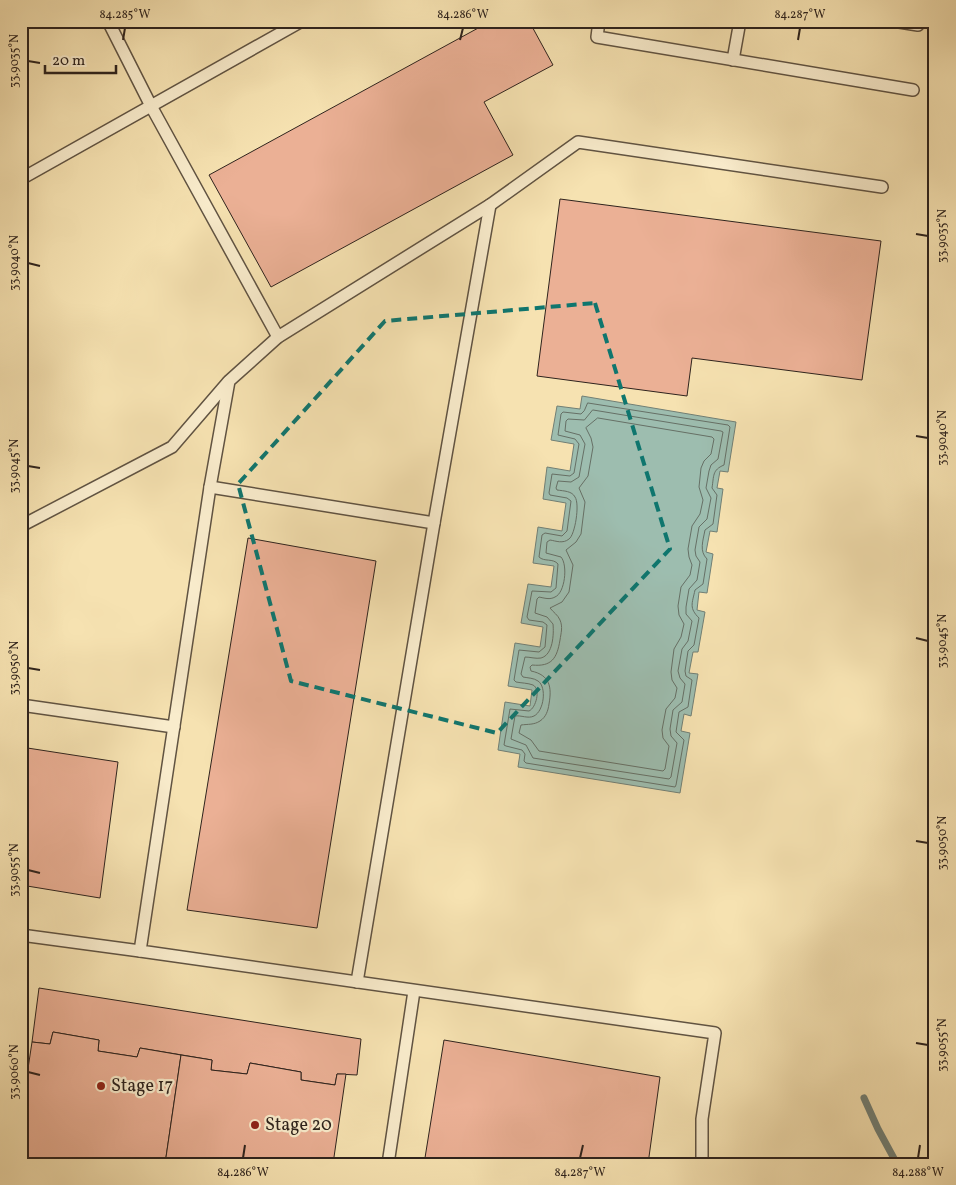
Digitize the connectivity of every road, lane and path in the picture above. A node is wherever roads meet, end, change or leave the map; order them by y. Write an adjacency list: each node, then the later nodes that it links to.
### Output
1 (108, 21): 9 (lane)
2 (302, 21): 9 (lane)
3 (599, 21): 7 (lane)
4 (740, 21): 7 (lane)
5 (893, 21): 6 (lane)
6 (918, 25)
7 (733, 60): 8 (lane)
8 (913, 90)
9 (151, 106): 10 (lane); 13 (lane)
10 (21, 179)
11 (882, 187): 12 (lane)
12 (490, 205): 13 (lane); 16 (lane)
13 (278, 338): 14 (lane)
14 (229, 381): 15 (lane); 17 (lane)
15 (210, 487): 16 (lane); 19 (lane)
16 (434, 523): 22 (lane)
17 (21, 526)
18 (21, 705): 19 (lane)
19 (174, 727): 21 (lane)
20 (21, 935): 21 (lane)
21 (140, 951): 22 (lane)
22 (357, 982): 23 (lane)
23 (414, 991): 24 (lane); 25 (lane)
24 (388, 1164)
25 (702, 1164)

